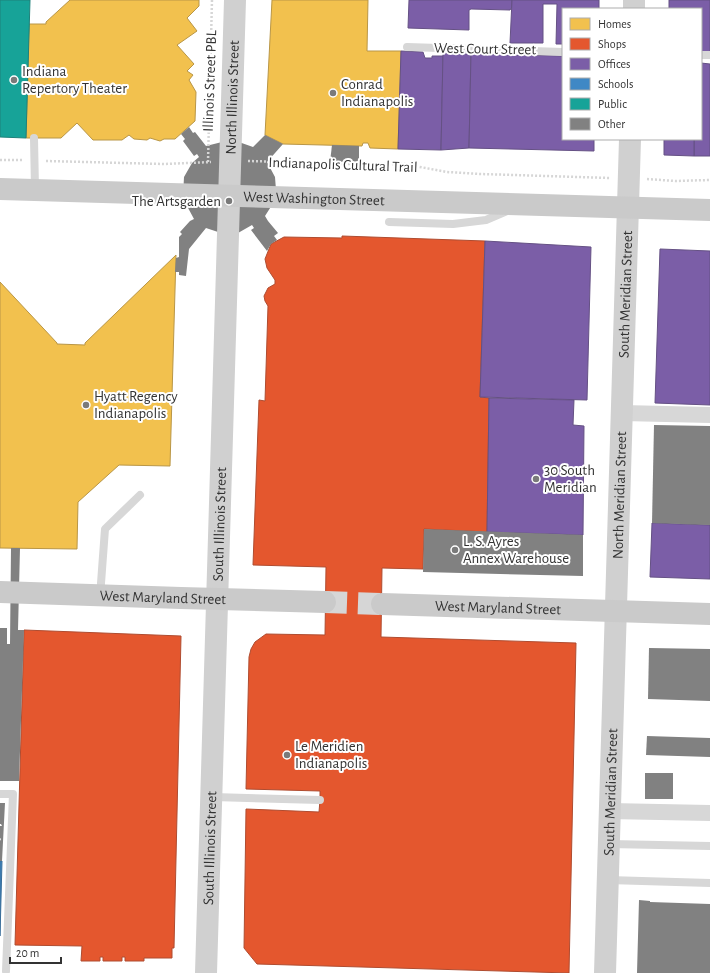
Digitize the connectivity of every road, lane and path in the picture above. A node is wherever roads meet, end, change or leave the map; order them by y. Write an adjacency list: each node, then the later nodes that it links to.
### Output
1 (212, 0): 10 (path, Illinois Street PBL)
2 (235, 0): 9 (main road, North Illinois Street)
3 (407, 48): 4 (lane, West Court Street)
4 (562, 52)
5 (34, 138): 8 (lane)
6 (630, 140): 11 (main road)
7 (0, 160): 8 (path, Indianapolis Cultural Trail)
8 (35, 160): 10 (path, Indianapolis Cultural Trail); 14 (lane)
9 (230, 161): 10 (path, Indianapolis Cultural Trail); 11 (path, Indianapolis Cultural Trail); 15 (main road, North Illinois Street)
10 (208, 162)
11 (628, 179): 12 (path, Indianapolis Cultural Trail); 17 (main road)
12 (710, 180)
13 (0, 189): 14 (main road, West Washington Street)
14 (35, 190): 15 (main road, West Washington Street)
15 (229, 196): 16 (main road, West Washington Street); 26 (main road, South Illinois Street)
16 (523, 205): 17 (main road, West Washington Street); 19 (lane)
17 (628, 208): 18 (main road, West Washington Street); 20 (main road, South Meridian Street)
18 (710, 210)
19 (389, 222)
20 (623, 380): 21 (main road, North Meridian Street)
21 (622, 413): 22 (street); 29 (main road, North Meridian Street)
22 (710, 415)
23 (140, 495): 25 (lane)
24 (0, 592): 25 (main road, West Maryland Street)
25 (102, 595): 26 (main road, West Maryland Street)
26 (217, 599): 27 (main road, West Maryland Street); 32 (main road, South Illinois Street)
27 (326, 602)
28 (382, 604): 29 (main road, West Maryland Street)
29 (615, 611): 30 (main road, West Maryland Street); 34 (main road, South Meridian Street)
30 (710, 614)
31 (0, 794): 40 (lane)
32 (212, 797): 33 (lane); 41 (main road, South Illinois Street)
33 (320, 800)
34 (609, 811): 35 (street); 36 (main road, South Meridian Street)
35 (710, 813)
36 (608, 844): 37 (lane); 38 (main road, South Meridian Street)
37 (710, 846)
38 (607, 880): 39 (lane); 42 (main road, South Meridian Street)
39 (710, 883)
40 (6, 971)
41 (206, 973)
42 (605, 973)

